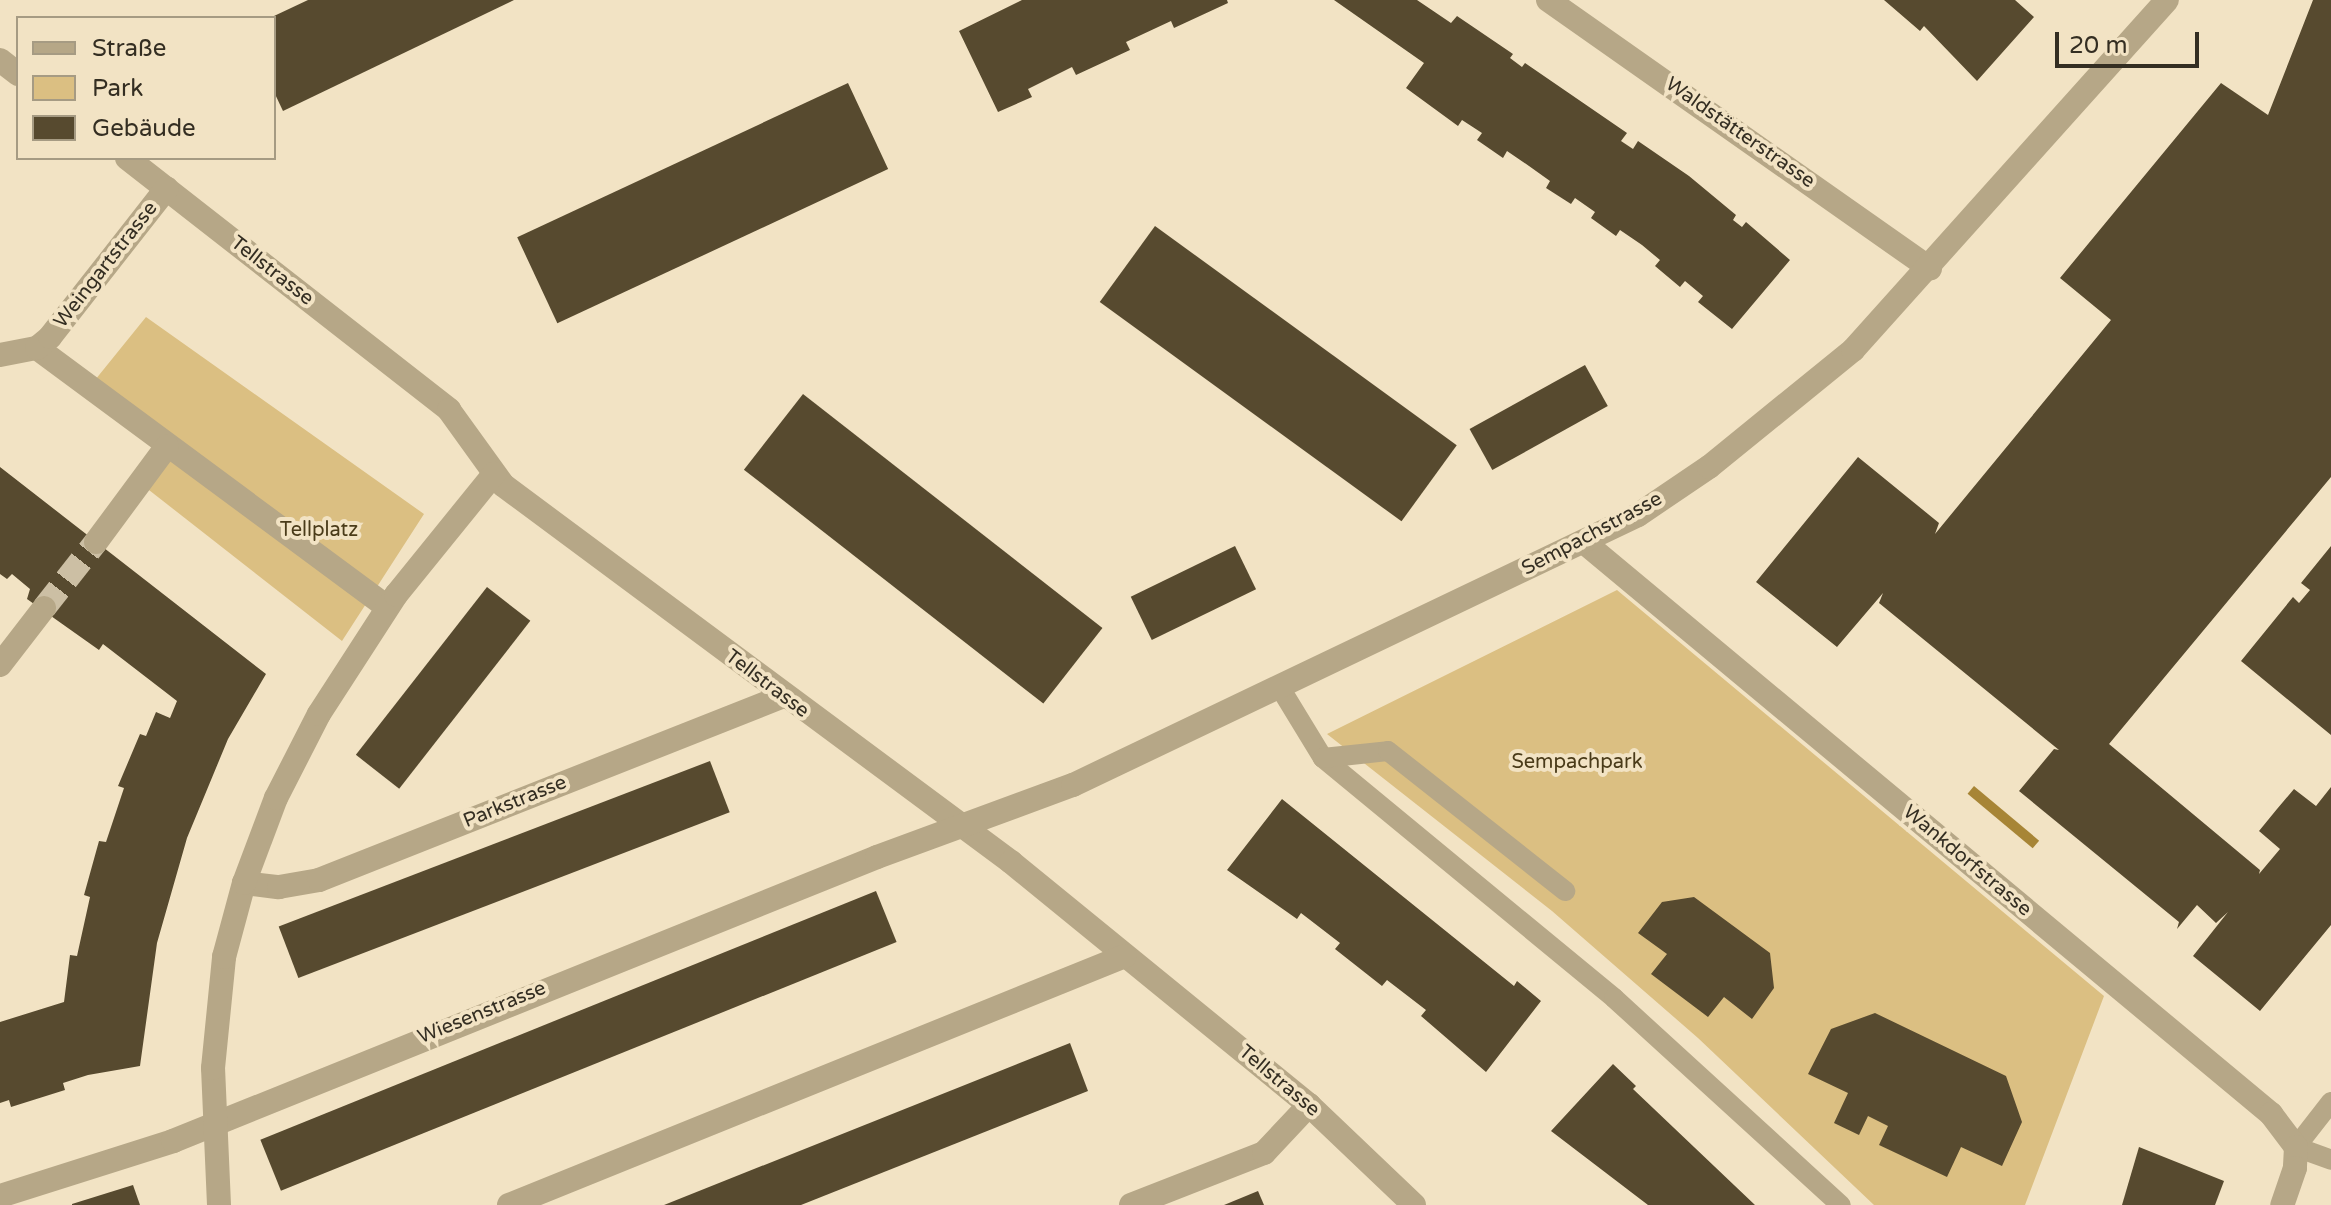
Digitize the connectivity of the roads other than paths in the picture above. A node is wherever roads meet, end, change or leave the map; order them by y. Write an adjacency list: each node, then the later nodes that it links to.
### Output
1 (1548, 0): 7 (street, Waldstätterstrasse)
2 (2167, 0): 7 (street, Sempachstrasse)
3 (0, 60): 4 (street)
4 (16, 72)
5 (130, 160): 6 (street, Tellstrasse)
6 (167, 188): 8 (street, Weingartstrasse); 11 (street, Tellstrasse)
7 (1930, 268): 13 (street, Sempachstrasse)
8 (37, 348): 9 (street); 10 (street)
9 (0, 355)
10 (167, 446): 12 (street); 14 (street)
11 (494, 474): 14 (street); 18 (street, Tellstrasse)
12 (96, 542)
13 (1585, 543): 17 (street, Sempachstrasse); 27 (street, Wankdorfstrasse)
14 (387, 607): 21 (street)
15 (44, 608): 16 (street)
16 (0, 665)
17 (1279, 686): 19 (lane); 20 (street, Sempachstrasse)
18 (782, 697): 20 (street, Tellstrasse); 21 (street, Parkstrasse)
19 (1323, 758): 22 (lane); 34 (lane)
20 (963, 826): 23 (street, Tellstrasse); 26 (street, Wiesenstrasse)
21 (244, 883): 26 (street)
22 (1565, 891)
23 (1125, 956): 25 (street, Tellstrasse); 31 (street)
24 (2331, 1102): 27 (lane)
25 (1309, 1105): 32 (street); 33 (street, Tellstrasse)
26 (212, 1123): 29 (street, Wiesenstrasse); 30 (street)
27 (2296, 1147): 28 (lane); 35 (street)
28 (2331, 1160)
29 (0, 1196)
30 (219, 1205)
31 (509, 1205)
32 (1131, 1205)
33 (1414, 1205)
34 (1841, 1205)
35 (2282, 1205)

